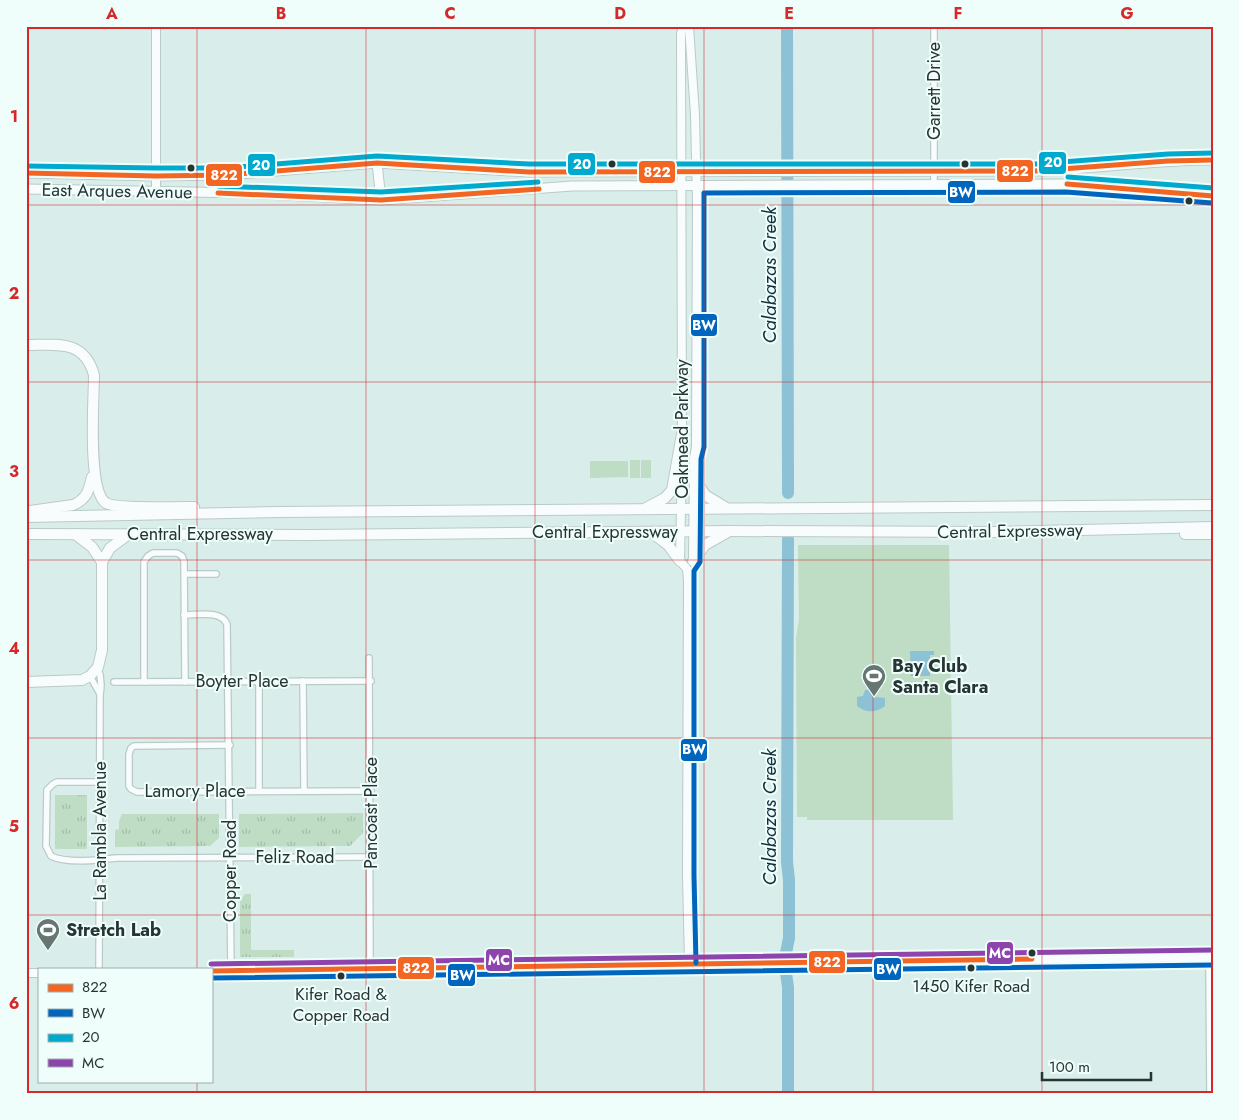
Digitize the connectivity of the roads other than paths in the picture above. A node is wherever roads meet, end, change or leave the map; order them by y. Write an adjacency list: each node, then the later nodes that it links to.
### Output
1 (156, 26): 11 (main road)
2 (683, 26): 7 (main road, Oakmead Parkway)
3 (689, 26): 9 (main road, Oakmead Parkway)
4 (934, 26): 8 (street, Garrett Drive)
5 (1213, 160): 8 (main road, East Arques Avenue)
6 (378, 163): 7 (main road, East Arques Avenue); 11 (main road, East Arques Avenue); 18 (main road)
7 (682, 171): 9 (main road, East Arques Avenue); 13 (main road, Oakmead Parkway)
8 (934, 171): 9 (main road, East Arques Avenue); 12 (street, Garrett Drive)
9 (695, 172): 14 (main road, Oakmead Parkway)
10 (26, 173): 11 (main road, East Arques Avenue)
11 (156, 176): 16 (main road)
12 (934, 185): 14 (main road, East Arques Avenue); 17 (main road, East Arques Avenue)
13 (682, 186): 14 (main road, East Arques Avenue); 18 (main road, East Arques Avenue); 20 (main road, Oakmead Parkway)
14 (696, 186): 22 (main road, Oakmead Parkway)
15 (26, 189): 16 (main road, East Arques Avenue)
16 (156, 192): 18 (main road, East Arques Avenue)
17 (1213, 196)
18 (381, 200)
19 (26, 344): 21 (highway)
20 (682, 434): 25 (highway); 26 (main road, Oakmead Parkway)
21 (93, 471): 28 (highway); 29 (highway)
22 (694, 477): 24 (highway); 27 (main road, Oakmead Parkway)
23 (1213, 505): 24 (highway, Central Expressway)
24 (726, 508): 27 (highway, Central Expressway)
25 (643, 509): 26 (highway, Central Expressway); 29 (highway, Central Expressway)
26 (682, 509): 27 (highway, Central Expressway); 36 (main road, Oakmead Parkway)
27 (694, 509): 33 (main road, Oakmead Parkway)
28 (26, 512)
29 (278, 512): 30 (highway, Central Expressway)
30 (26, 516)
31 (1213, 527): 32 (highway, Central Expressway)
32 (1137, 529): 34 (highway, Central Expressway); 40 (highway)
33 (693, 531): 34 (highway, Central Expressway); 36 (highway, Central Expressway); 42 (main road, Oakmead Parkway)
34 (730, 531): 42 (highway)
35 (651, 532): 36 (highway, Central Expressway); 39 (highway, Central Expressway); 42 (highway)
36 (680, 532): 42 (main road, Oakmead Parkway)
37 (26, 534): 38 (highway, Central Expressway)
38 (75, 534): 39 (highway, Central Expressway); 41 (highway)
39 (129, 534): 41 (highway)
40 (1213, 534)
41 (102, 562): 47 (highway)
42 (687, 564): 68 (main road)
43 (185, 574): 44 (street); 45 (street); 55 (street)
44 (216, 574)
45 (184, 615): 49 (street, Copper Road); 56 (street)
46 (369, 658): 52 (street, Pancoast Place)
47 (98, 667): 48 (highway); 57 (street, La Rambla Avenue)
48 (90, 676): 53 (highway); 57 (street, La Rambla Avenue)
49 (229, 681): 50 (street, Boyter Place); 56 (street, Boyter Place); 58 (street, Copper Road)
50 (259, 681): 51 (street, Boyter Place); 61 (street)
51 (303, 681): 52 (street, Boyter Place); 62 (street)
52 (370, 681): 63 (street, Pancoast Place)
53 (26, 682)
54 (114, 682): 55 (street, Boyter Place)
55 (144, 682): 56 (street, Boyter Place)
56 (185, 682)
57 (100, 694): 59 (street, La Rambla Avenue)
58 (230, 745): 60 (street, Copper Road); 60 (street, Lamory Place)
59 (99, 782): 66 (street, La Rambla Avenue); 66 (street, Feliz Road)
60 (229, 791): 61 (street, Lamory Place); 65 (street, Copper Road)
61 (259, 791): 62 (street, Lamory Place)
62 (304, 791): 63 (street, Lamory Place)
63 (371, 791): 64 (street, Pancoast Place)
64 (371, 857): 65 (street, Feliz Road); 70 (street, Pancoast Place)
65 (230, 858): 66 (street, Feliz Road); 72 (street, Copper Road)
66 (99, 860): 69 (street, La Rambla Avenue)
67 (1212, 957): 68 (main road); 73 (street)
68 (689, 963): 70 (main road)
69 (99, 968)
70 (370, 968): 72 (main road)
71 (212, 971): 72 (main road)
72 (231, 971)
73 (1210, 1094)

